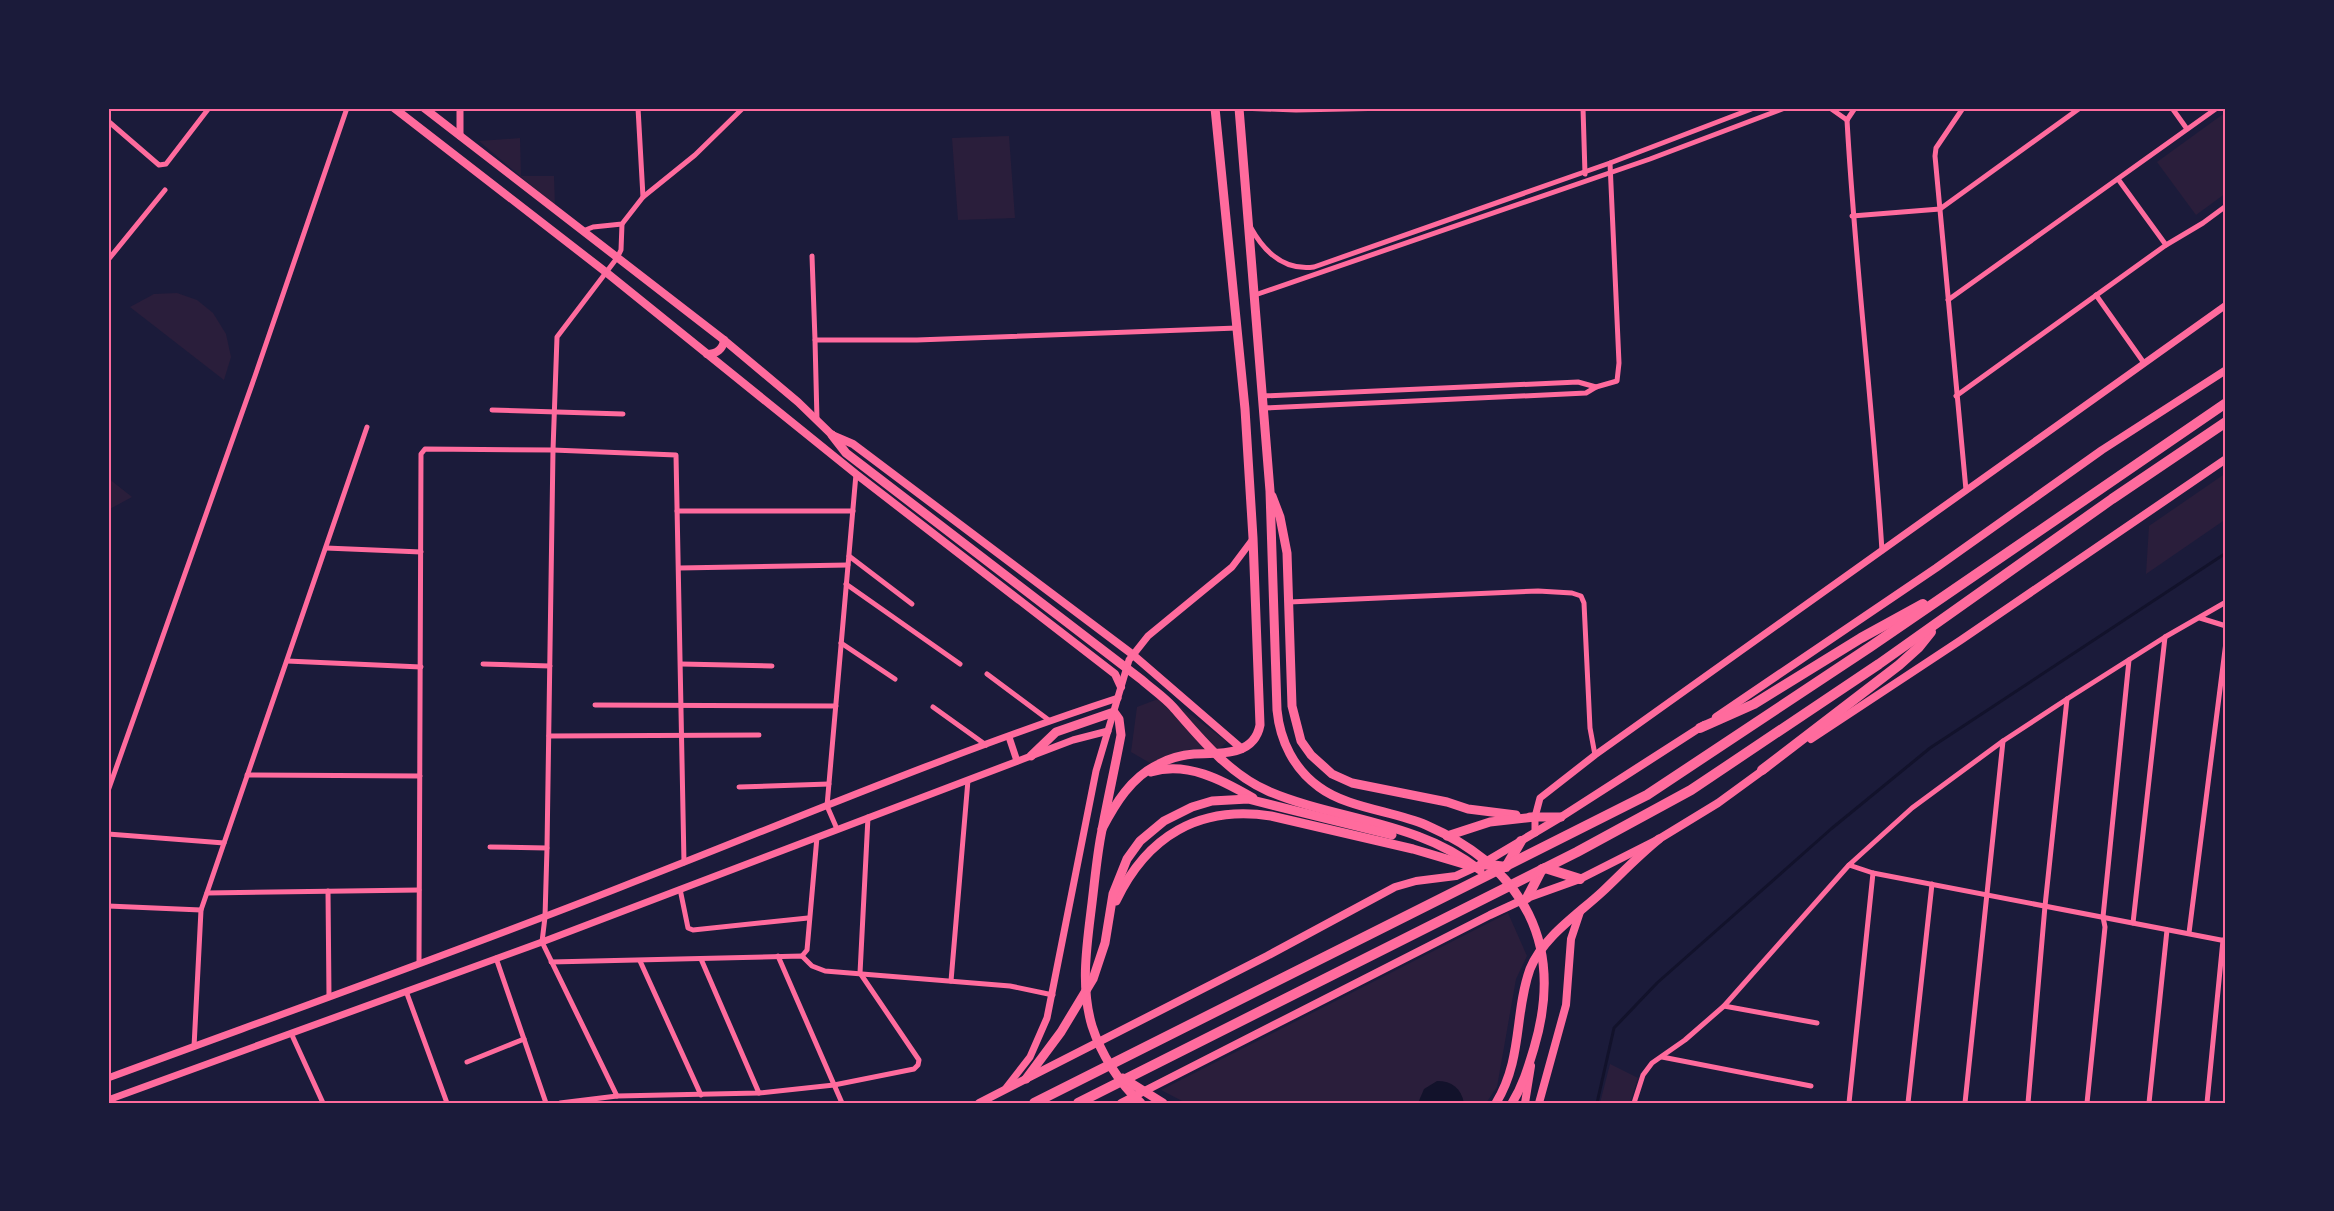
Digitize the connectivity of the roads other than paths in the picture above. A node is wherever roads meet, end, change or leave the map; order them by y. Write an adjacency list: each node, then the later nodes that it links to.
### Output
1 (209, 108): 21 (street)
2 (347, 108): 135 (street)
3 (394, 108): 37 (main road)
4 (424, 108): 23 (main road)
5 (460, 108): 23 (street)
6 (638, 108): 30 (street)
7 (743, 108): 30 (street)
8 (1215, 108): 49 (main road)
9 (1239, 108): 10 (street); 35 (main road)
10 (1392, 108)
11 (1583, 108): 25 (street)
12 (1754, 108): 24 (street)
13 (1785, 108): 26 (street)
14 (1830, 108): 20 (street)
15 (1855, 108): 20 (street)
16 (1963, 108): 32 (street)
17 (2080, 108): 32 (street)
18 (2172, 108): 22 (street)
19 (2217, 108): 22 (street)
20 (1847, 120): 34 (street)
21 (108, 121)
22 (2187, 129): 27 (street)
23 (460, 136): 33 (main road)
24 (1610, 163): 25 (street); 26 (street)
25 (1585, 172): 28 (street); 35 (street)
26 (1611, 172): 28 (street); 57 (street)
27 (2118, 179): 40 (street); 47 (street)
28 (1585, 181): 45 (street)
29 (165, 190): 42 (street)
30 (643, 197): 36 (street)
31 (2226, 206): 40 (street)
32 (1940, 209): 34 (street); 47 (street)
33 (559, 213): 37 (main road); 38 (main road)
34 (1852, 216): 78 (street)
35 (1249, 223): 45 (main road)
36 (622, 224): 38 (street); 43 (street)
37 (547, 225): 39 (main road)
38 (580, 229): 39 (main road); 43 (main road)
39 (566, 240): 44 (main road)
40 (2166, 245): 46 (street)
41 (812, 256): 51 (street)
42 (109, 258)
43 (618, 258): 44 (street); 50 (main road)
44 (607, 273): 53 (main road); 63 (street)
45 (1255, 295): 58 (main road)
46 (2096, 296): 55 (street); 59 (street)
47 (1948, 300): 59 (street)
48 (2226, 305): 55 (street)
49 (1237, 328): 51 (street); 76 (main road)
50 (724, 340): 52 (main road); 53 (main road)
51 (815, 340): 65 (street)
52 (733, 347): 54 (main road); 65 (main road)
53 (707, 354): 54 (main road)
54 (717, 362): 71 (main road)
55 (2144, 363): 72 (street)
56 (2226, 370): 116 (main road)
57 (1596, 387): 58 (street); 61 (street)
58 (1263, 396): 61 (main road)
59 (1956, 396): 72 (street)
60 (2226, 403): 83 (highway)
61 (1264, 408): 73 (main road)
62 (492, 410): 63 (street)
63 (555, 412): 64 (street); 69 (street)
64 (623, 414)
65 (817, 420): 68 (main road)
66 (2226, 422): 89 (highway)
67 (367, 427): 77 (street)
68 (832, 435): 92 (main road); 153 (main road)
69 (553, 450): 74 (street); 79 (street); 102 (street)
70 (2226, 459): 128 (main road)
71 (856, 474): 75 (street); 98 (main road)
72 (1966, 490): 78 (street)
73 (1270, 491): 85 (main road); 158 (main road)
74 (677, 510): 75 (street); 82 (street)
75 (853, 511): 80 (street)
76 (1253, 537): 95 (street); 124 (main road)
77 (326, 548): 79 (street); 97 (street)
78 (1882, 551): 125 (street)
79 (422, 552): 104 (street)
80 (849, 556): 81 (street); 87 (street)
81 (848, 564): 82 (street); 84 (street)
82 (679, 568): 100 (street)
83 (1984, 570): 116 (highway); 154 (highway)
84 (846, 584): 94 (street); 101 (street)
85 (1289, 602): 125 (street); 138 (main road)
86 (2226, 602): 88 (street)
87 (912, 604)
88 (2200, 618): 90 (street); 91 (street)
89 (1938, 622): 128 (highway); 155 (highway)
90 (2226, 626)
91 (2166, 637): 96 (street); 174 (street)
92 (1116, 642): 95 (main road); 98 (main road)
93 (2226, 642): 176 (street)
94 (841, 643): 106 (street); 111 (street)
95 (1132, 654): 107 (street); 124 (main road)
96 (2129, 660): 109 (street); 171 (street)
97 (287, 661): 104 (street); 129 (street)
98 (1098, 661): 107 (main road)
99 (483, 664): 102 (street)
100 (681, 664): 103 (street); 112 (street)
101 (960, 664)
102 (550, 666): 119 (street)
103 (772, 666)
104 (421, 667): 130 (street)
105 (987, 674): 115 (street)
106 (895, 679)
107 (1121, 687): 108 (street)
108 (1118, 698): 114 (street); 115 (street)
109 (2067, 699): 122 (street); 167 (street)
110 (595, 705): 112 (street)
111 (836, 705): 112 (street); 133 (street)
112 (682, 706): 120 (street)
113 (933, 707): 123 (street)
114 (1114, 712): 117 (street); 126 (main road); 143 (main road)
115 (1050, 721): 121 (street)
116 (1700, 728): 139 (main road)
117 (1108, 731): 126 (street); 189 (street)
118 (759, 735): 120 (street)
119 (549, 736): 120 (street); 150 (street)
120 (683, 736): 151 (street)
121 (1009, 737): 123 (street); 127 (street)
122 (2002, 741): 152 (street); 164 (street)
123 (986, 746): 137 (street)
124 (1242, 749): 131 (main road)
125 (1595, 755): 138 (street)
126 (1031, 756): 127 (street)
127 (1017, 761): 132 (street)
128 (1762, 770): 146 (main road)
129 (247, 776): 130 (street); 148 (street)
130 (420, 776): 161 (street)
131 (1136, 779): 136 (main road); 143 (main road)
132 (968, 780): 140 (street); 187 (street)
133 (829, 784): 134 (street); 137 (street)
134 (738, 786)
135 (108, 791)
136 (1261, 802): 138 (main road); 173 (main road)
137 (827, 806): 141 (street); 151 (street)
138 (1535, 817): 139 (main road); 142 (street)
139 (1561, 817): 142 (main road)
140 (868, 818): 141 (street); 186 (street)
141 (837, 829): 145 (street)
142 (1535, 832): 147 (main road)
143 (1101, 833): 199 (main road)
144 (108, 834): 148 (street)
145 (818, 837): 160 (street); 172 (street)
146 (1659, 839): 157 (main road); 169 (main road)
147 (1521, 841): 153 (main road); 154 (highway)
148 (224, 843): 163 (street)
149 (490, 847): 150 (street)
150 (548, 848): 170 (street)
151 (684, 863): 170 (street)
152 (1849, 865): 156 (street); 191 (street)
153 (1481, 867): 154 (highway); 158 (main road); 173 (main road); 201 (main road)
154 (1506, 867): 219 (highway)
155 (1544, 869): 157 (highway); 165 (highway); 220 (highway)
156 (1873, 873): 159 (street); 229 (street)
157 (1580, 879): 165 (main road)
158 (1508, 881): 196 (main road)
159 (1932, 885): 164 (street); 230 (street)
160 (680, 889): 172 (street); 178 (street)
161 (419, 890): 162 (street); 185 (street)
162 (328, 891): 163 (street); 190 (street)
163 (207, 893): 168 (street)
164 (1986, 894): 167 (street); 231 (street)
165 (1527, 898): 221 (main road)
166 (108, 906): 168 (street)
167 (2045, 906): 171 (street); 232 (street)
168 (201, 910): 195 (street)
169 (1581, 911): 224 (main road); 227 (main road)
170 (546, 917): 178 (street); 185 (street)
171 (2103, 917): 174 (street); 233 (street)
172 (808, 918): 180 (street)
173 (1109, 920): 201 (main road)
174 (2133, 923): 175 (street)
175 (2167, 930): 176 (street); 234 (street)
176 (2189, 933): 177 (street)
177 (2225, 941): 235 (street)
178 (542, 942): 181 (street); 184 (street)
179 (778, 956): 180 (street); 182 (street); 202 (street)
180 (802, 956): 186 (street)
181 (496, 958): 188 (street); 194 (street)
182 (701, 959): 183 (street); 205 (street)
183 (640, 961): 184 (street); 207 (street)
184 (550, 962): 208 (street)
185 (418, 964): 190 (street)
186 (860, 973): 187 (street); 202 (street)
187 (951, 981): 189 (street)
188 (406, 991): 193 (street); 212 (street)
189 (1053, 995): 204 (street)
190 (329, 997): 195 (street)
191 (1724, 1006): 192 (street); 197 (street)
192 (1817, 1023)
193 (291, 1033): 210 (street); 211 (street)
194 (525, 1039): 198 (street); 213 (street)
195 (194, 1047): 200 (street)
196 (1533, 1051): 225 (main road); 226 (main road)
197 (1662, 1057): 203 (street); 228 (street)
198 (467, 1062)
199 (1116, 1073): 222 (main road); 223 (main road)
200 (108, 1078)
201 (1026, 1079): 204 (main road)
202 (834, 1085): 205 (street); 217 (street)
203 (1811, 1086)
204 (1004, 1090): 218 (main road)
205 (759, 1094): 207 (street)
206 (678, 1095): 207 (street); 209 (street); 216 (street)
207 (700, 1095)
208 (617, 1096): 209 (street); 214 (street)
209 (628, 1096): 215 (street)
210 (108, 1100)
211 (323, 1103)
212 (447, 1103)
213 (546, 1103)
214 (560, 1103)
215 (630, 1103)
216 (681, 1103)
217 (842, 1103)
218 (979, 1103)
219 (1034, 1103)
220 (1078, 1103)
221 (1121, 1103)
222 (1141, 1103)
223 (1163, 1103)
224 (1496, 1103)
225 (1512, 1103)
226 (1525, 1103)
227 (1539, 1103)
228 (1634, 1103)
229 (1849, 1103)
230 (1908, 1103)
231 (1965, 1103)
232 (2028, 1103)
233 (2087, 1103)
234 (2149, 1103)
235 (2207, 1103)

